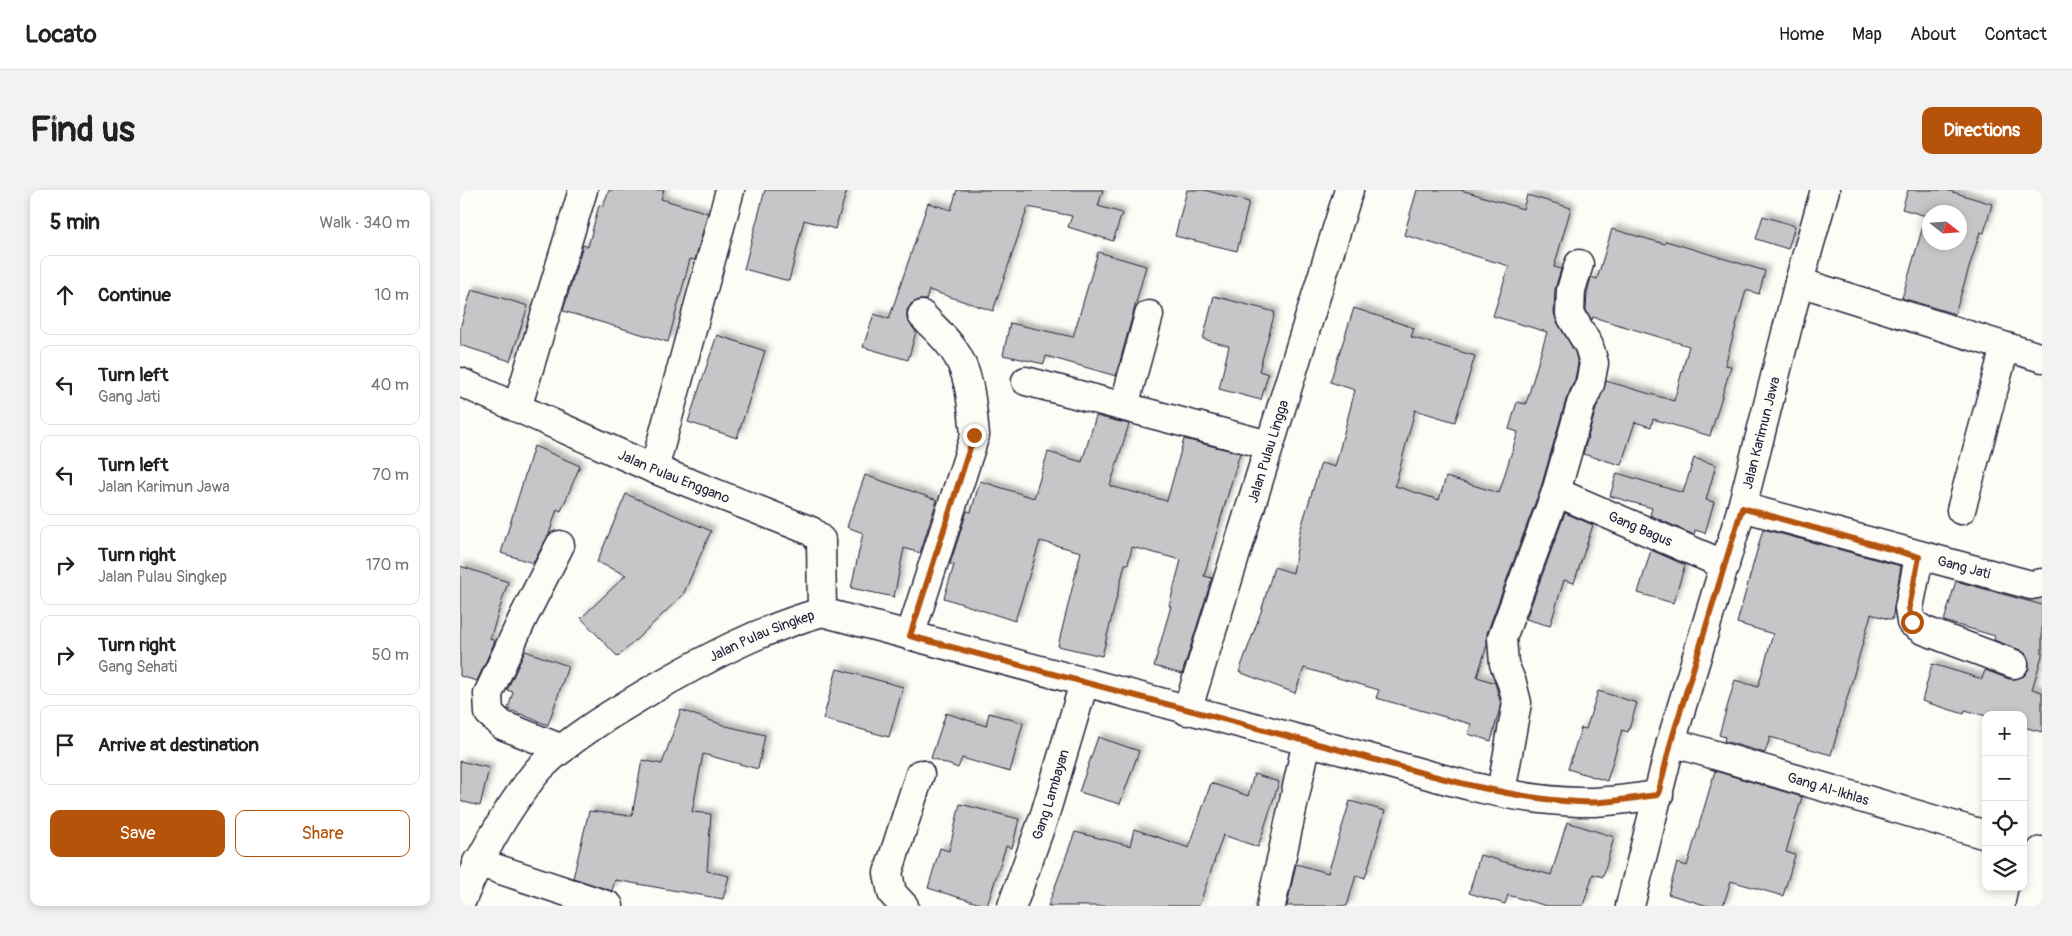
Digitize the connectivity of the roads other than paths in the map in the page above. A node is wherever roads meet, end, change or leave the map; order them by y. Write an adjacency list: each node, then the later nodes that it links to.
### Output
1 (583, 190): 14 (street)
2 (730, 190): 16 (street)
3 (1349, 190): 15 (street, Jalan Pulau Lingga)
4 (1825, 190): 6 (street, Jalan Karimun Jawa)
5 (1579, 264): 17 (street)
6 (1799, 282): 9 (street); 18 (street, Jalan Karimun Jawa)
7 (922, 315): 25 (street)
8 (1149, 316): 13 (street)
9 (2005, 347): 10 (street); 19 (street)
10 (2042, 358)
11 (1026, 381): 13 (street)
12 (460, 382): 14 (street, Jalan Pulau Enggano)
13 (1124, 406): 15 (street)
14 (517, 408): 16 (street, Jalan Pulau Enggano)
15 (1269, 445): 28 (street, Jalan Pulau Lingga)
16 (654, 469): 24 (street, Jalan Pulau Enggano)
17 (1556, 492): 22 (street, Gang Bagus); 33 (street)
18 (1742, 508): 21 (street, Gang Jati); 22 (street, Jalan Karimun Jawa)
19 (1961, 510)
20 (560, 545): 31 (street)
21 (1919, 557): 23 (street, Gang Jati); 26 (street)
22 (1725, 565): 30 (street, Jalan Karimun Jawa)
23 (2042, 583)
24 (822, 612): 25 (street, Jalan Pulau Singkep); 31 (street, Jalan Pulau Singkep)
25 (910, 636): 27 (street, Jalan Pulau Singkep)
26 (2014, 664)
27 (1084, 683): 28 (street, Jalan Pulau Singkep); 42 (street, Gang Lambayan)
28 (1187, 711): 29 (street, Jalan Pulau Singkep)
29 (1306, 742): 33 (street, Jalan Pulau Singkep); 43 (street)
30 (1671, 742): 34 (street, Jalan Karimun Jawa); 35 (street, Gang Al-Ikhlas)
31 (562, 749): 38 (street, Jalan Pulau Singkep)
32 (920, 774): 41 (street)
33 (1501, 792): 34 (street, Jalan Pulau Singkep)
34 (1658, 795): 44 (street, Jalan Karimun Jawa)
35 (1982, 834)
36 (2027, 847): 37 (street)
37 (2042, 851): 45 (street)
38 (477, 862): 39 (street, Jalan Pulau Singkep); 40 (street)
39 (460, 904)
40 (609, 906)
41 (904, 906)
42 (1012, 906)
43 (1271, 906)
44 (1630, 906)
45 (2030, 906)

